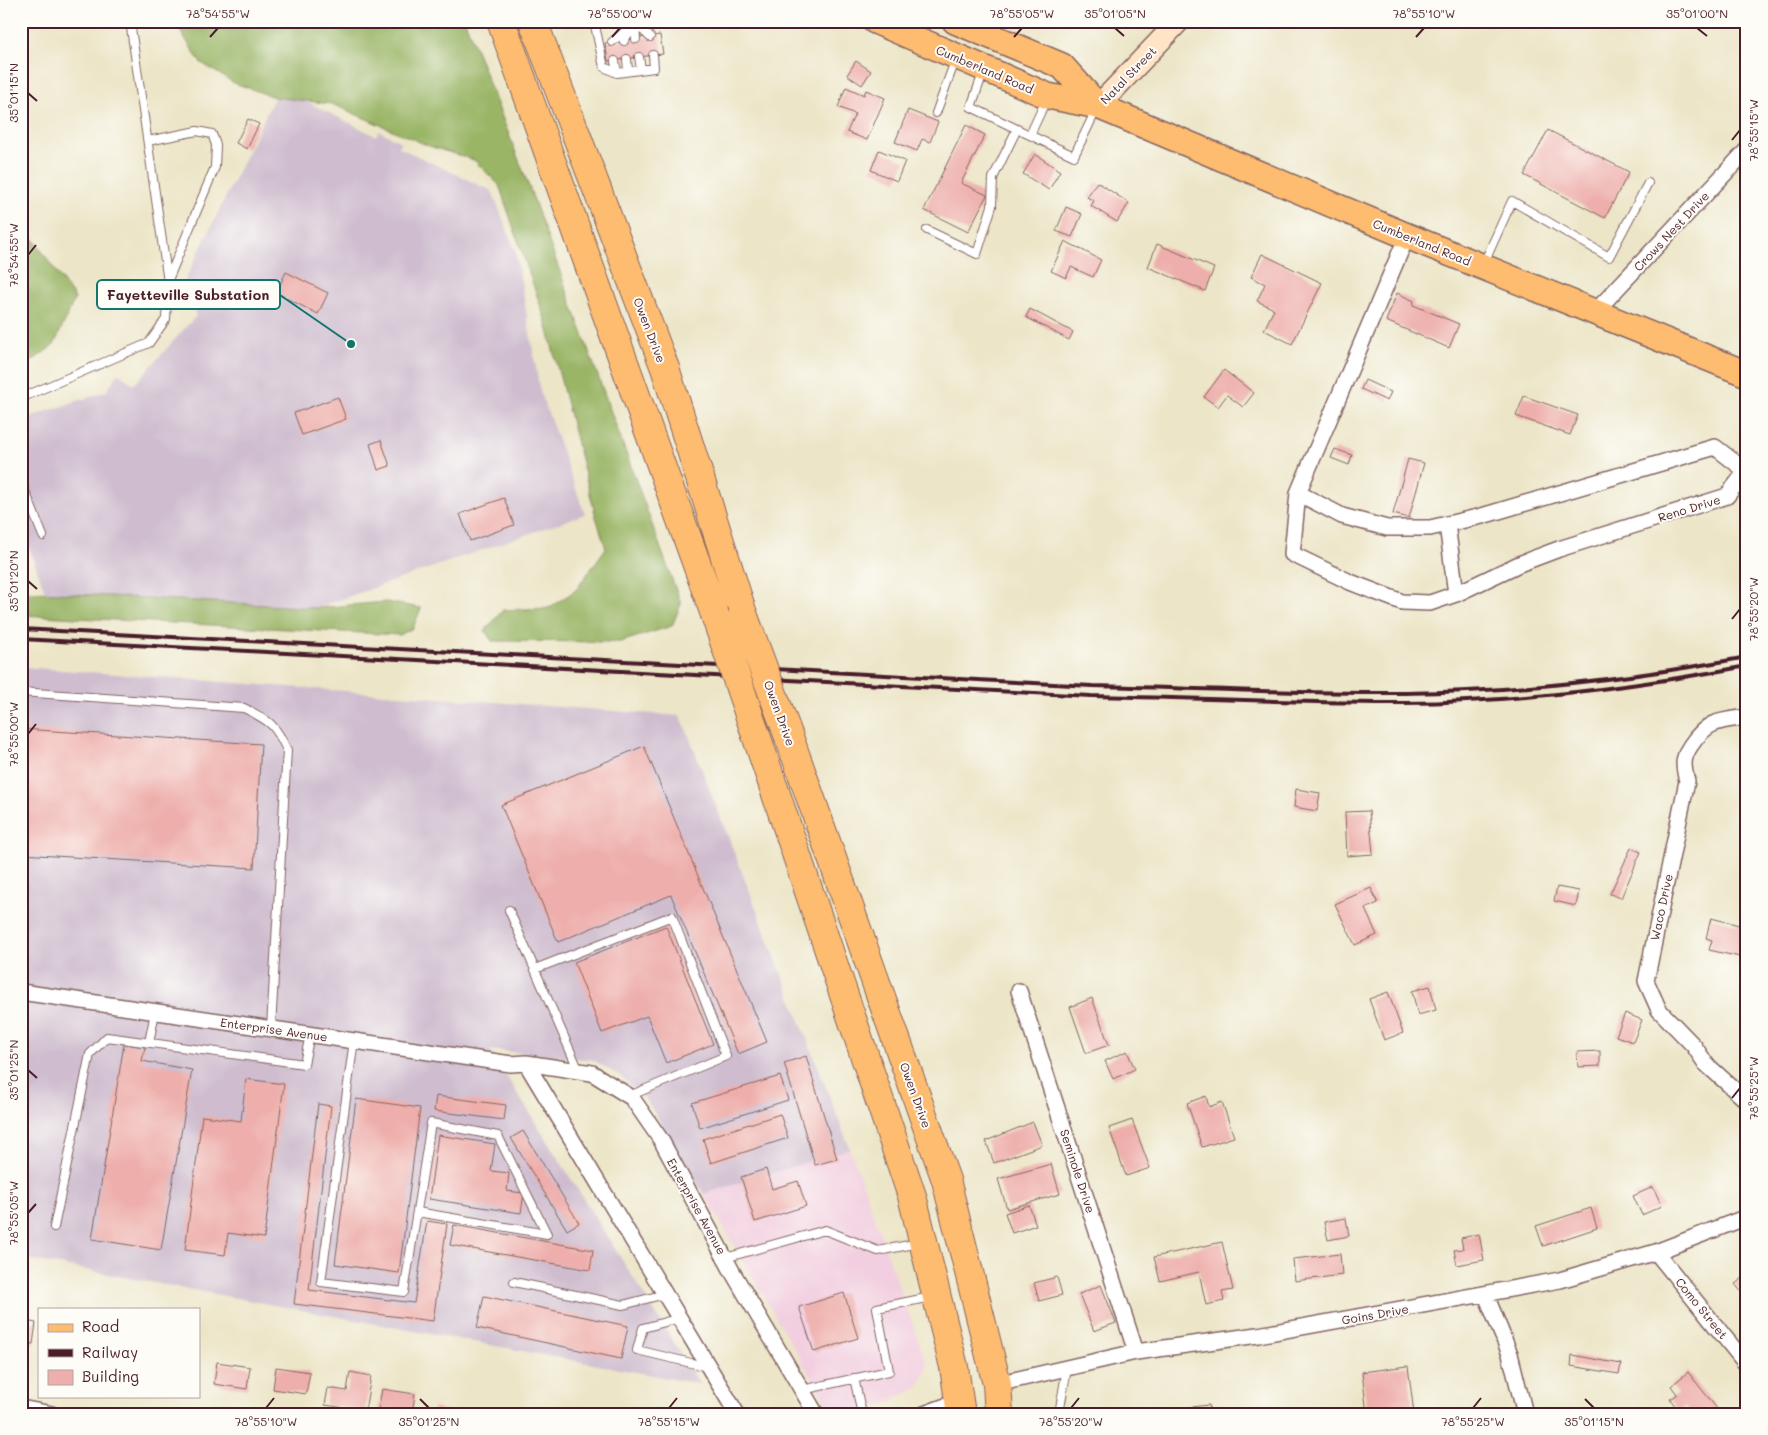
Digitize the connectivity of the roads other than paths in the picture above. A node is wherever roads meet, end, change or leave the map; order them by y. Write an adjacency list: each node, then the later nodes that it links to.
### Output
1 (130, 21): 29 (lane)
2 (501, 21): 60 (highway, bridge)
3 (533, 21): 23 (highway, Owen Drive)
4 (549, 21): 23 (highway)
5 (594, 21): 22 (lane)
6 (875, 21): 15 (main road, Cumberland Road)
7 (955, 21): 25 (main road, Cumberland Road)
8 (1179, 21): 25 (main road, Natal Street)
9 (635, 22): 10 (lane); 11 (lane); 12 (lane); 13 (lane)
10 (650, 37)
11 (636, 39)
12 (624, 40)
13 (612, 42)
14 (652, 55): 20 (lane)
15 (957, 56): 19 (main road, Cumberland Road); 26 (lane)
16 (639, 57): 20 (lane)
17 (627, 59): 21 (lane)
18 (615, 61): 22 (lane)
19 (985, 68): 24 (main road, Cumberland Road); 27 (lane)
20 (641, 70): 21 (lane)
21 (628, 71): 22 (lane)
22 (617, 73)
23 (556, 84): 77 (highway, Owen Drive, bridge)
24 (1048, 96): 25 (main road, Cumberland Road); 28 (lane)
25 (1098, 106): 28 (lane); 33 (main road, Cumberland Road)
26 (936, 113)
27 (1017, 129): 28 (lane); 32 (lane)
28 (1030, 135)
29 (148, 141): 35 (lane); 35 (lane)
30 (1747, 150): 36 (street, Crows Nest Drive)
31 (1648, 183): 34 (lane)
32 (927, 230)
33 (1407, 236): 34 (main road, Cumberland Road); 41 (street, Reno Drive)
34 (1482, 267): 36 (main road, Cumberland Road)
35 (168, 282): 38 (lane)
36 (1595, 312): 37 (main road, Cumberland Road)
37 (1747, 374)
38 (21, 398)
39 (1746, 471): 42 (street, Reno Drive); 44 (street, Reno Drive)
40 (21, 482): 43 (lane)
41 (1298, 493): 42 (street, Reno Drive); 44 (street, Reno Drive)
42 (1447, 524): 44 (street)
43 (43, 536)
44 (1456, 594)
45 (21, 692): 52 (lane)
46 (1747, 717): 59 (street, Waco Drive)
47 (509, 910): 48 (lane)
48 (535, 969): 57 (lane); 58 (lane)
49 (1019, 991): 72 (street, Seminole Drive)
50 (21, 992): 51 (street, Enterprise Avenue)
51 (155, 1012): 52 (street, Enterprise Avenue); 55 (lane)
52 (271, 1028): 53 (street, Enterprise Avenue)
53 (310, 1034): 54 (street, Enterprise Avenue); 55 (lane)
54 (354, 1040): 56 (street, Enterprise Avenue); 61 (lane)
55 (149, 1043): 63 (lane)
56 (526, 1063): 57 (street, Enterprise Avenue); 68 (street)
57 (579, 1072): 58 (street, Enterprise Avenue)
58 (628, 1096): 66 (street, Enterprise Avenue)
59 (1747, 1101)
60 (913, 1201): 64 (highway); 77 (highway)
61 (417, 1212): 61 (lane)
62 (1747, 1217): 65 (street, Goins Drive)
63 (54, 1227)
64 (923, 1242): 66 (lane); 69 (highway)
65 (1656, 1252): 70 (street, Goins Drive); 73 (street, Como Street)
66 (725, 1258): 78 (street, Enterprise Avenue)
67 (514, 1282): 68 (lane)
68 (665, 1294): 71 (street)
69 (937, 1295): 76 (lane); 80 (highway)
70 (1486, 1295): 72 (street, Goins Drive); 88 (street)
71 (680, 1318): 74 (street); 74 (lane)
72 (1136, 1352): 75 (street, Goins Drive)
73 (1747, 1365)
74 (710, 1368): 82 (street)
75 (1067, 1368): 77 (street, Goins Drive); 87 (lane)
76 (854, 1378): 78 (lane); 84 (lane)
77 (996, 1384): 86 (highway, Owen Drive)
78 (802, 1390): 83 (street, Enterprise Avenue)
79 (21, 1408): 81 (street)
80 (965, 1409): 85 (street)
81 (52, 1414)
82 (737, 1414)
83 (816, 1414)
84 (862, 1414)
85 (924, 1414)
86 (999, 1414)
87 (1059, 1414)
88 (1525, 1414)

